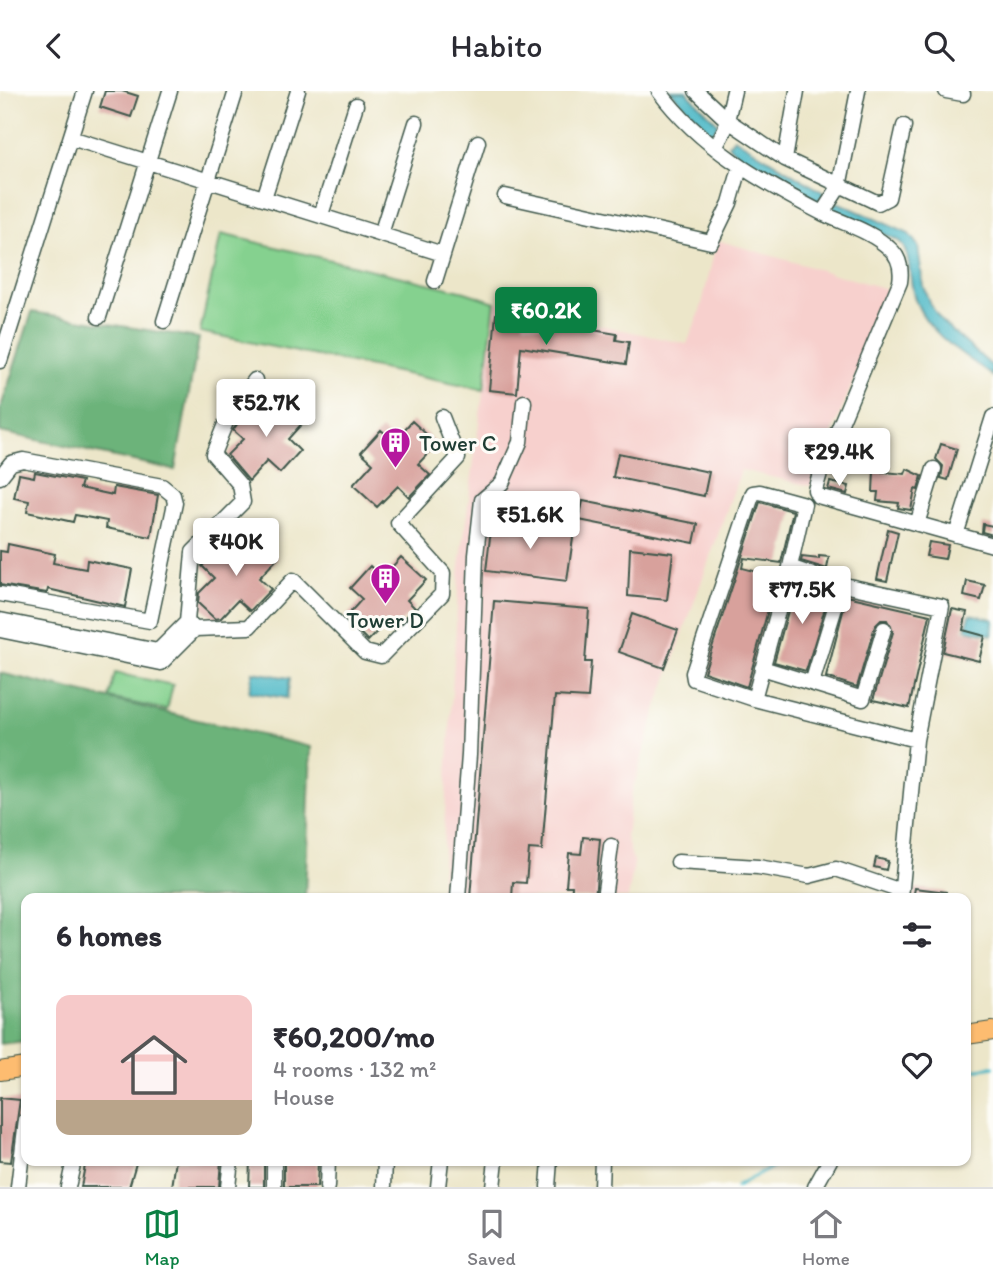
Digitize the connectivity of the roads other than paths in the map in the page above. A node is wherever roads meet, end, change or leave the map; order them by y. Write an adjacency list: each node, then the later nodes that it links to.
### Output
1 (85, 91): 16 (street)
2 (170, 91): 19 (street)
3 (236, 91): 21 (street)
4 (298, 91): 23 (street)
5 (659, 91): 15 (street)
6 (696, 91): 15 (street)
7 (734, 91): 15 (street)
8 (797, 91): 18 (street)
9 (858, 91): 24 (street)
10 (946, 91): 11 (street)
11 (963, 94)
12 (356, 105): 25 (street)
13 (416, 123): 26 (street)
14 (904, 126): 24 (street)
15 (722, 134): 18 (street); 20 (street)
16 (71, 138): 19 (street); 31 (street)
17 (478, 142): 27 (street)
18 (785, 159): 24 (street)
19 (148, 161): 21 (street); 29 (street)
20 (740, 168): 22 (street); 24 (street)
21 (208, 180): 23 (street); 30 (street)
22 (505, 195)
23 (264, 198): 25 (street)
24 (829, 201): 38 (street)
25 (321, 215): 26 (street)
26 (381, 234): 27 (street)
27 (443, 254): 28 (street)
28 (435, 281)
29 (99, 317)
30 (164, 321)
31 (0, 361)
32 (255, 380): 45 (street)
33 (524, 402): 54 (street)
34 (442, 417): 45 (street)
35 (993, 417): 39 (street)
36 (934, 469): 38 (street)
37 (0, 477): 42 (street)
38 (917, 524): 39 (street)
39 (956, 535): 40 (street)
40 (993, 544)
41 (790, 567): 48 (street); 50 (street); 51 (street)
42 (0, 594)
43 (834, 611): 49 (street)
44 (0, 620): 45 (street)
45 (191, 626): 47 (street)
46 (884, 629): 49 (street)
47 (0, 630)
48 (762, 668): 49 (street); 50 (street)
49 (812, 683)
50 (754, 699): 51 (street)
51 (916, 740): 57 (street)
52 (611, 846): 55 (street)
53 (678, 862): 56 (street)
54 (458, 893)
55 (605, 893)
56 (898, 893)
57 (901, 893)
58 (993, 1031): 59 (main road)
59 (971, 1034)
60 (993, 1044): 61 (main road)
61 (971, 1046)
62 (21, 1068): 63 (main road)
63 (0, 1071)
64 (21, 1080): 65 (main road)
65 (0, 1082)
66 (21, 1162): 77 (street)
67 (73, 1166): 78 (street)
68 (231, 1166): 79 (street)
69 (274, 1166): 80 (street)
70 (328, 1166): 81 (street)
71 (385, 1166): 82 (street)
72 (441, 1166): 83 (street)
73 (495, 1166): 84 (street)
74 (550, 1166): 85 (street)
75 (602, 1166): 86 (street)
76 (827, 1166): 87 (street)
77 (18, 1187)
78 (68, 1187)
79 (229, 1187)
80 (274, 1187)
81 (327, 1187)
82 (384, 1187)
83 (439, 1187)
84 (493, 1187)
85 (548, 1187)
86 (601, 1187)
87 (815, 1187)

